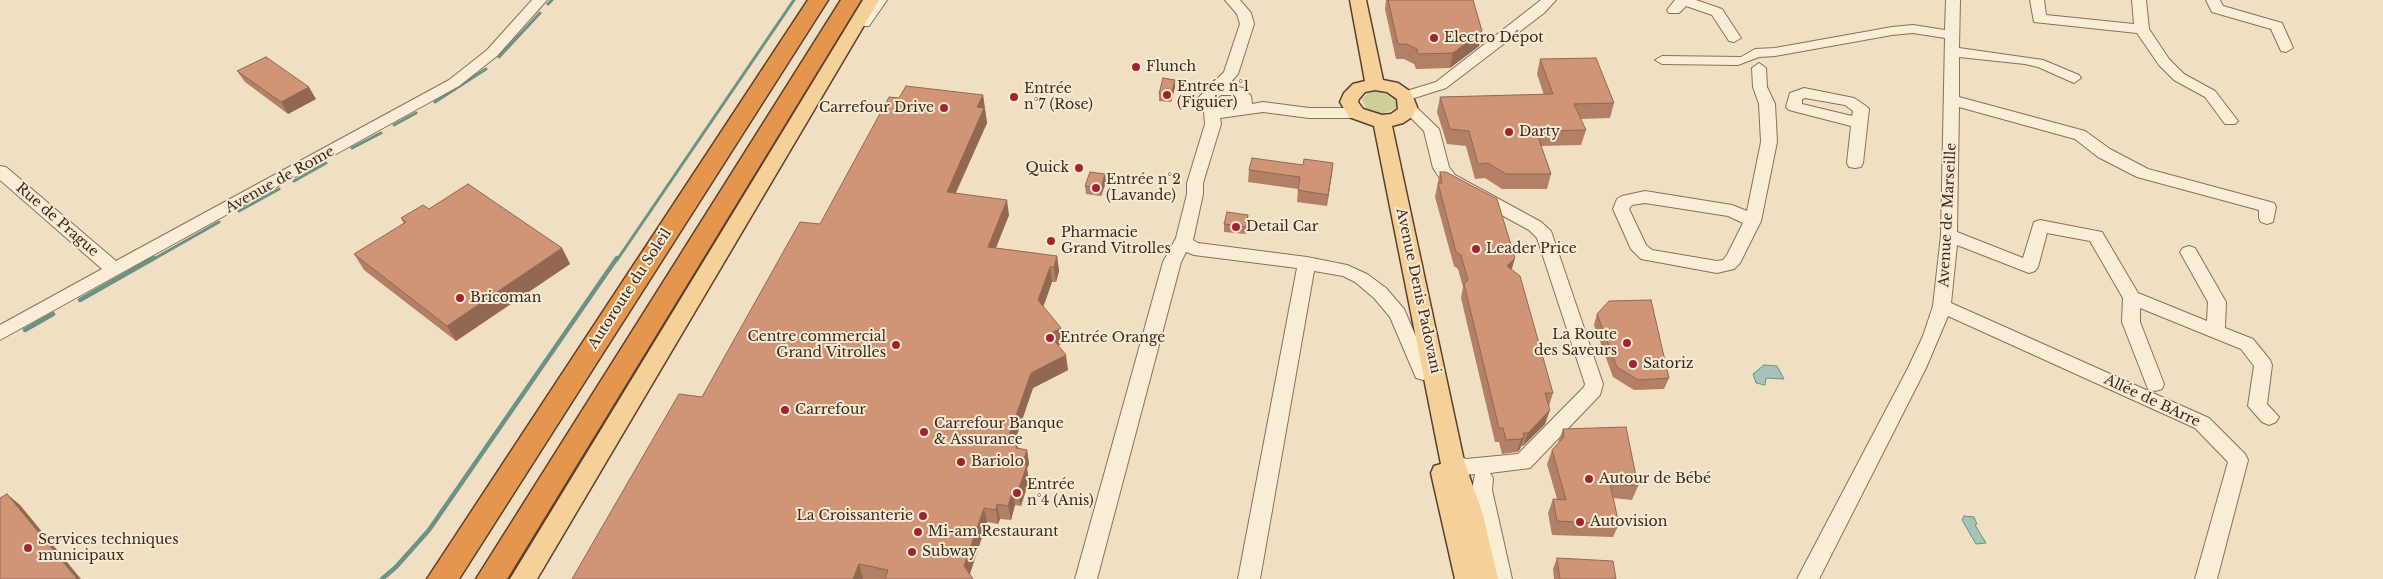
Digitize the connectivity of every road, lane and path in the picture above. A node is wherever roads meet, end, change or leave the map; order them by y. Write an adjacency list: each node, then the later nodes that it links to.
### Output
1 (540, 0): 40 (street, Avenue de Rome)
2 (818, 0): 47 (highway, Autoroute du Soleil)
3 (851, 0): 56 (highway)
4 (871, 0): 23 (main road)
5 (880, 0): 23 (street)
6 (1233, 0): 20 (street)
7 (1358, 0): 22 (main road)
8 (1549, 0): 28 (street)
9 (1953, 0): 16 (street, Avenue de Marseille)
10 (2037, 0): 14 (street)
11 (2139, 0): 14 (street)
12 (2213, 0): 17 (street)
13 (1674, 10): 15 (street)
14 (2142, 29): 31 (street)
15 (1734, 38)
16 (1953, 44): 19 (street); 21 (street); 24 (street, Avenue de Marseille)
17 (2271, 46)
18 (1662, 60): 19 (street)
19 (1750, 64): 26 (street)
20 (1231, 74): 25 (street); 29 (street)
21 (2074, 78)
22 (1375, 84): 27 (main road); 28 (main road)
23 (817, 91): 57 (main road)
24 (1952, 100): 34 (street); 36 (street, Avenue de Marseille)
25 (1238, 103): 27 (street); 29 (street); 29 (street)
26 (1767, 104): 32 (street); 35 (street)
27 (1347, 109): 30 (main road)
28 (1409, 109): 30 (main road); 52 (street)
29 (1210, 111): 37 (street)
30 (1382, 121): 51 (main road, Avenue Denis Padovani)
31 (2230, 121)
32 (1855, 163)
33 (0, 171): 40 (street, Rue de Prague)
34 (2267, 218)
35 (1754, 221): 35 (street)
36 (1949, 236): 43 (street); 44 (street, Avenue de Marseille)
37 (1184, 238): 39 (street); 58 (street)
38 (2189, 252): 45 (street)
39 (1307, 263): 41 (street); 42 (street)
40 (114, 270): 46 (street, Avenue de Rome)
41 (1347, 271): 42 (street); 48 (street)
42 (1302, 289): 59 (street)
43 (2132, 298): 45 (street); 49 (street)
44 (1942, 306): 63 (street, Avenue de Marseille); 64 (street, Allée de BArre)
45 (2216, 331): 50 (street)
46 (0, 333)
47 (588, 355): 54 (highway); 55 (highway, Autoroute du Soleil)
48 (1423, 373): 53 (main road, Avenue Denis Padovani)
49 (2155, 384)
50 (2269, 417)
51 (1452, 461): 52 (street); 53 (main road, Avenue Denis Padovani)
52 (1489, 472): 53 (street); 62 (street)
53 (1461, 509): 60 (main road, Avenue Denis Padovani); 61 (main road, Avenue Denis Padovani)
54 (424, 579)
55 (442, 579)
56 (491, 579)
57 (523, 579)
58 (1086, 579)
59 (1249, 579)
60 (1468, 579)
61 (1485, 579)
62 (1501, 579)
63 (1808, 579)
64 (2206, 579)

